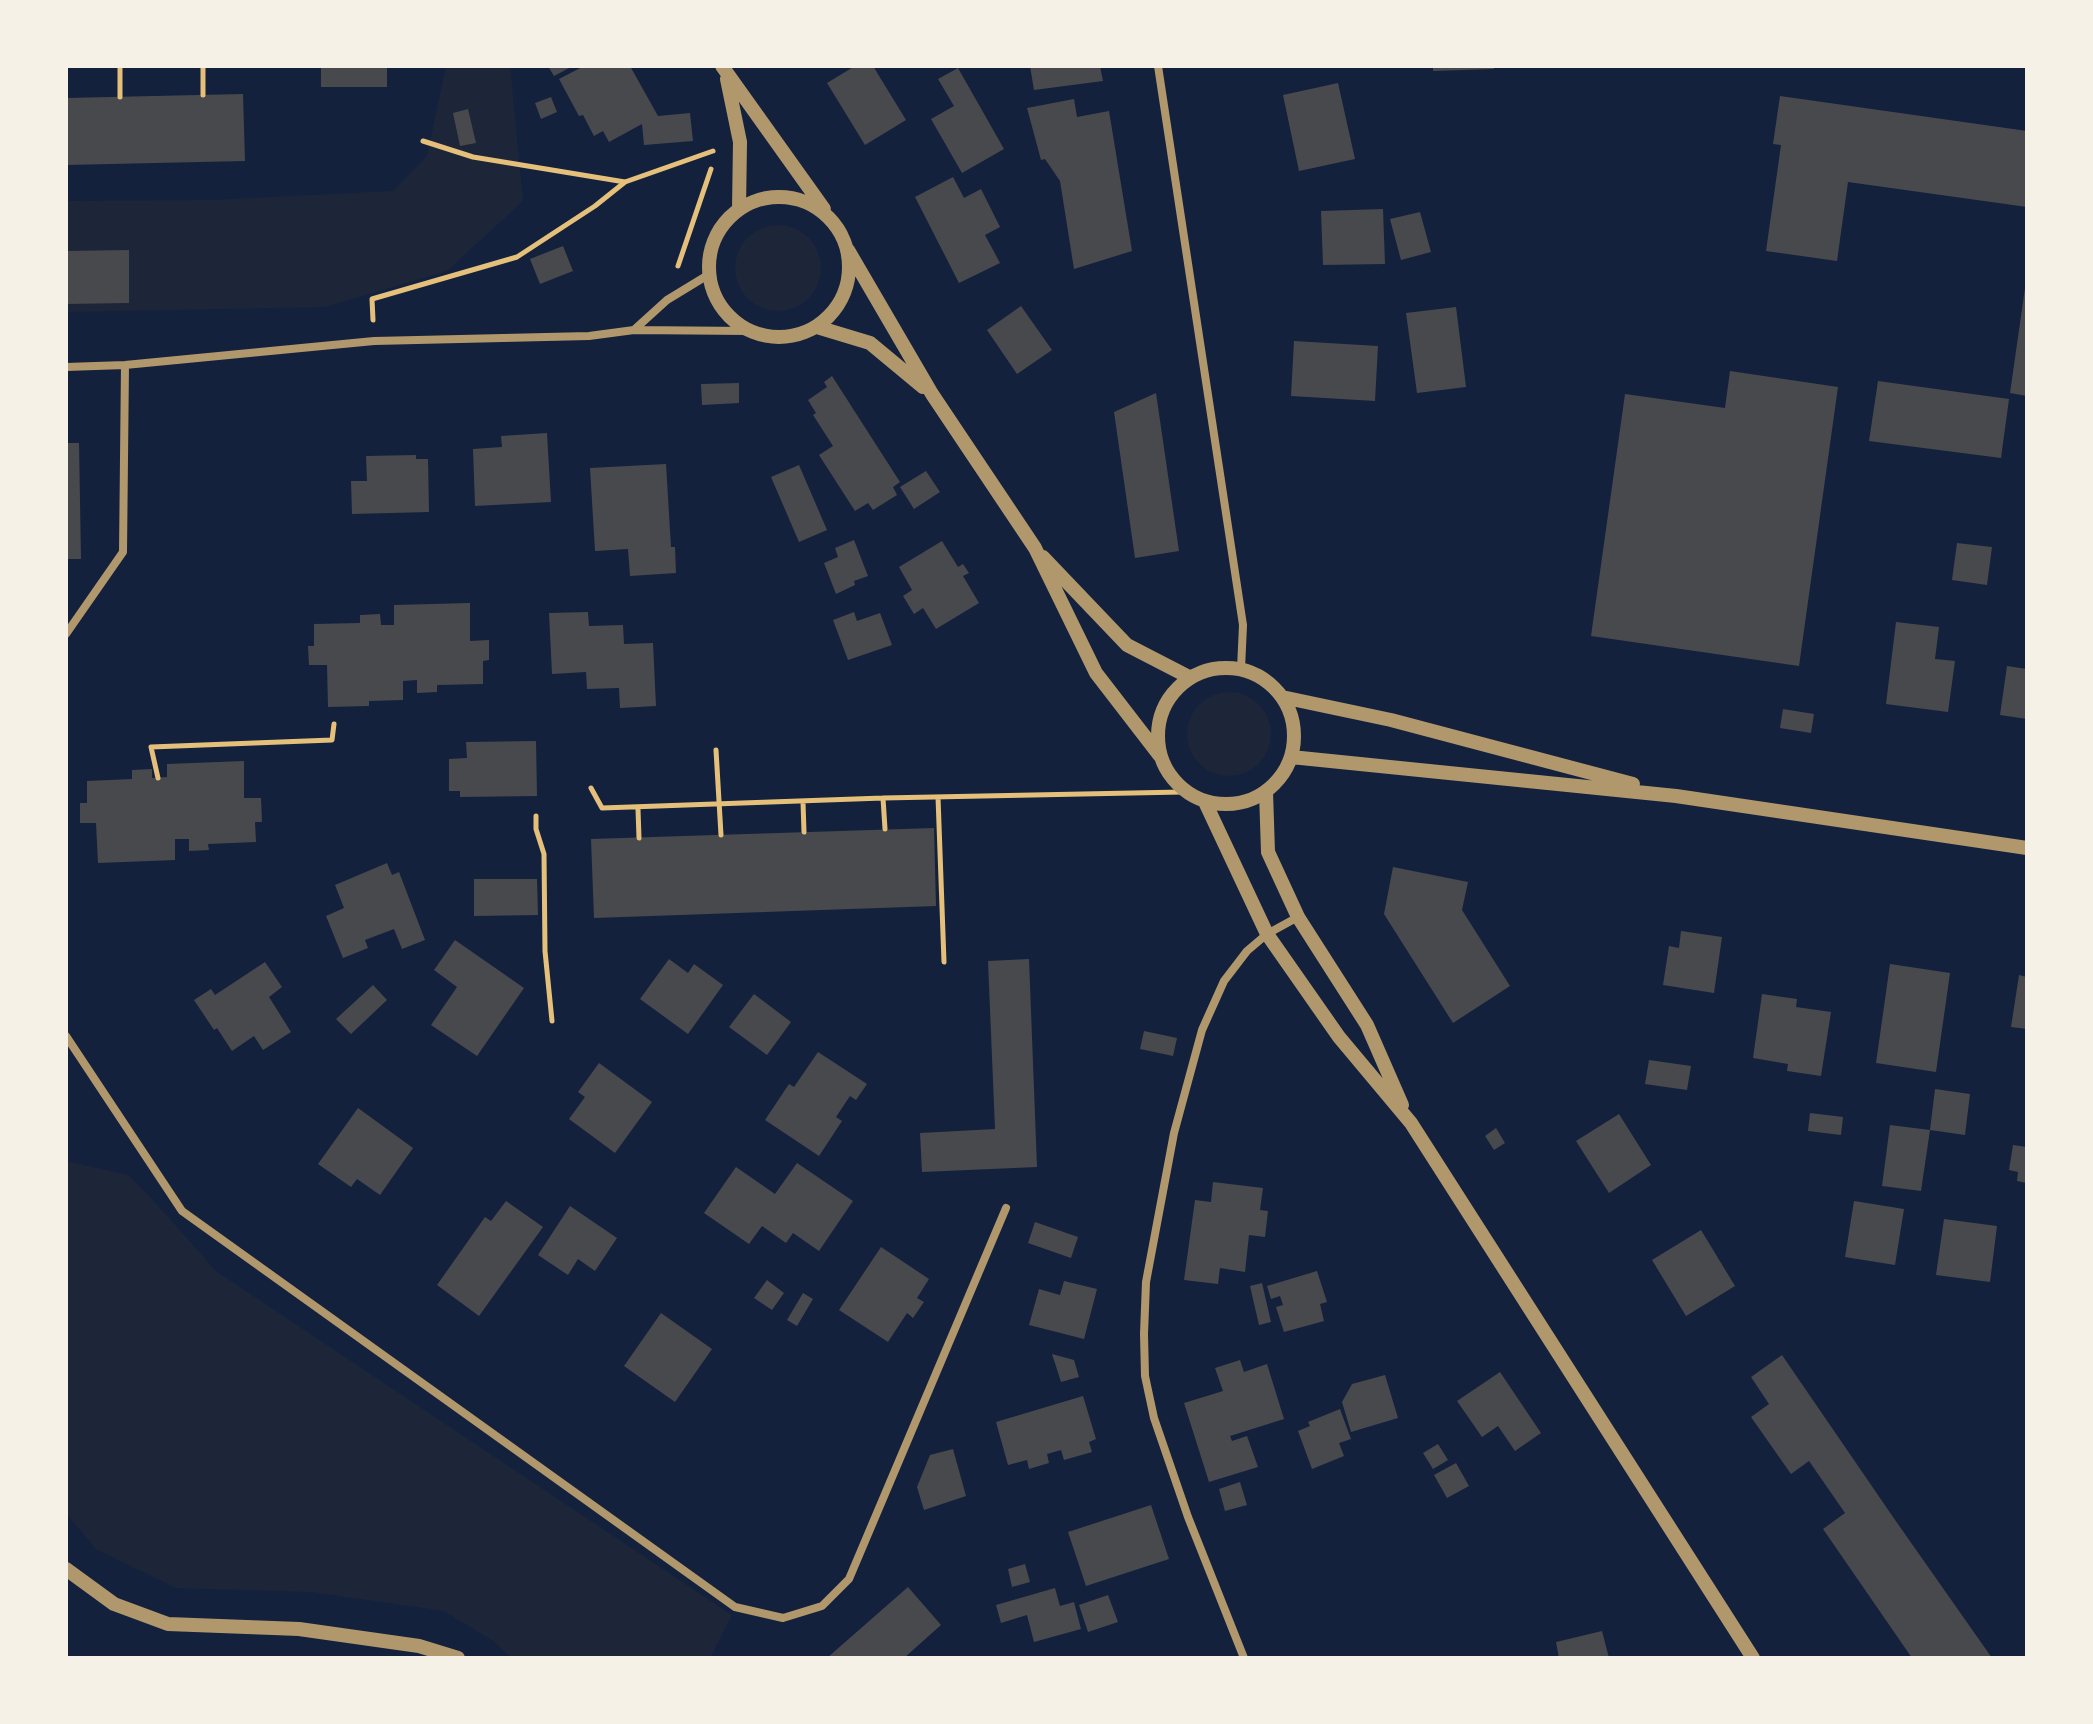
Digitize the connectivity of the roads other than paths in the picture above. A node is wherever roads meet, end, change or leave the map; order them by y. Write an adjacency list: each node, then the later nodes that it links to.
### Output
1 (1158, 66): 15 (street)
2 (724, 68): 3 (street); 4 (street)
3 (739, 209): 4 (street); 6 (street)
4 (832, 220): 5 (street)
5 (848, 250): 7 (street); 12 (street)
6 (708, 275): 8 (street); 9 (street)
7 (817, 327): 9 (street); 12 (street)
8 (634, 330): 9 (street); 10 (street)
9 (748, 331)
10 (125, 365): 11 (street); 14 (street)
11 (66, 367)
12 (932, 394): 13 (street)
13 (1035, 548): 16 (street); 18 (street)
14 (66, 634)
15 (1241, 669): 16 (street); 17 (street)
16 (1189, 677): 18 (street)
17 (1282, 697): 19 (street); 21 (street)
18 (1160, 756): 22 (street)
19 (1291, 757): 20 (street); 21 (street)
20 (1266, 792): 22 (street); 24 (street)
21 (1676, 796): 23 (street)
22 (1205, 802): 25 (street)
23 (2027, 848)
24 (1298, 917): 25 (street); 27 (street)
25 (1267, 934): 27 (street); 31 (street)
26 (66, 1036): 28 (street)
27 (1411, 1123): 32 (street)
28 (1006, 1208)
29 (66, 1569): 30 (street)
30 (458, 1658)
31 (1244, 1658)
32 (1753, 1658)

